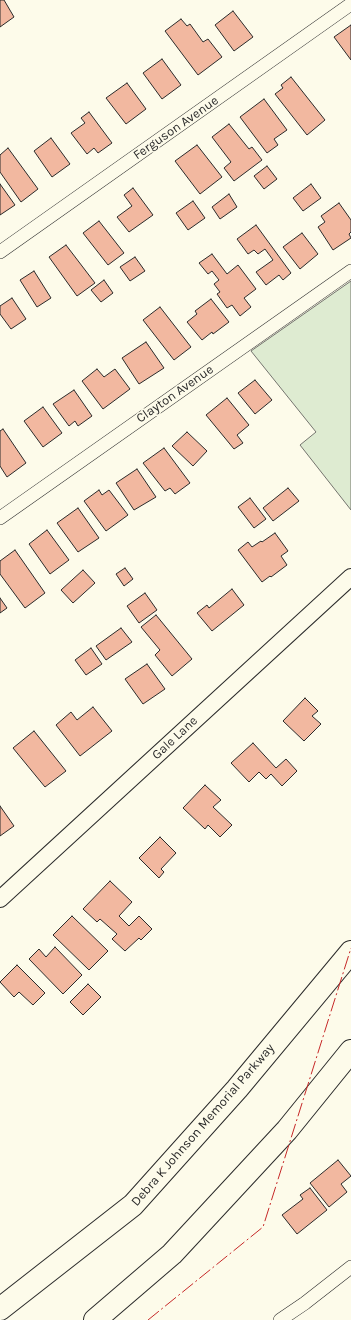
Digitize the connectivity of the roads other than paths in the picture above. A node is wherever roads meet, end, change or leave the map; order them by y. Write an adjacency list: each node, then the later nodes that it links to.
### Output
1 (351, 4): 2 (street, Ferguson Avenue)
2 (0, 252)
3 (351, 271): 4 (street, Clayton Avenue)
4 (0, 518)
5 (351, 577): 6 (street, Gale Lane)
6 (0, 899)
7 (351, 952): 10 (highway, Debra K Johnson Memorial Parkway)
8 (351, 1050): 11 (highway)
9 (351, 1267): 12 (street)
10 (0, 1309)
11 (95, 1320)
12 (280, 1320)

